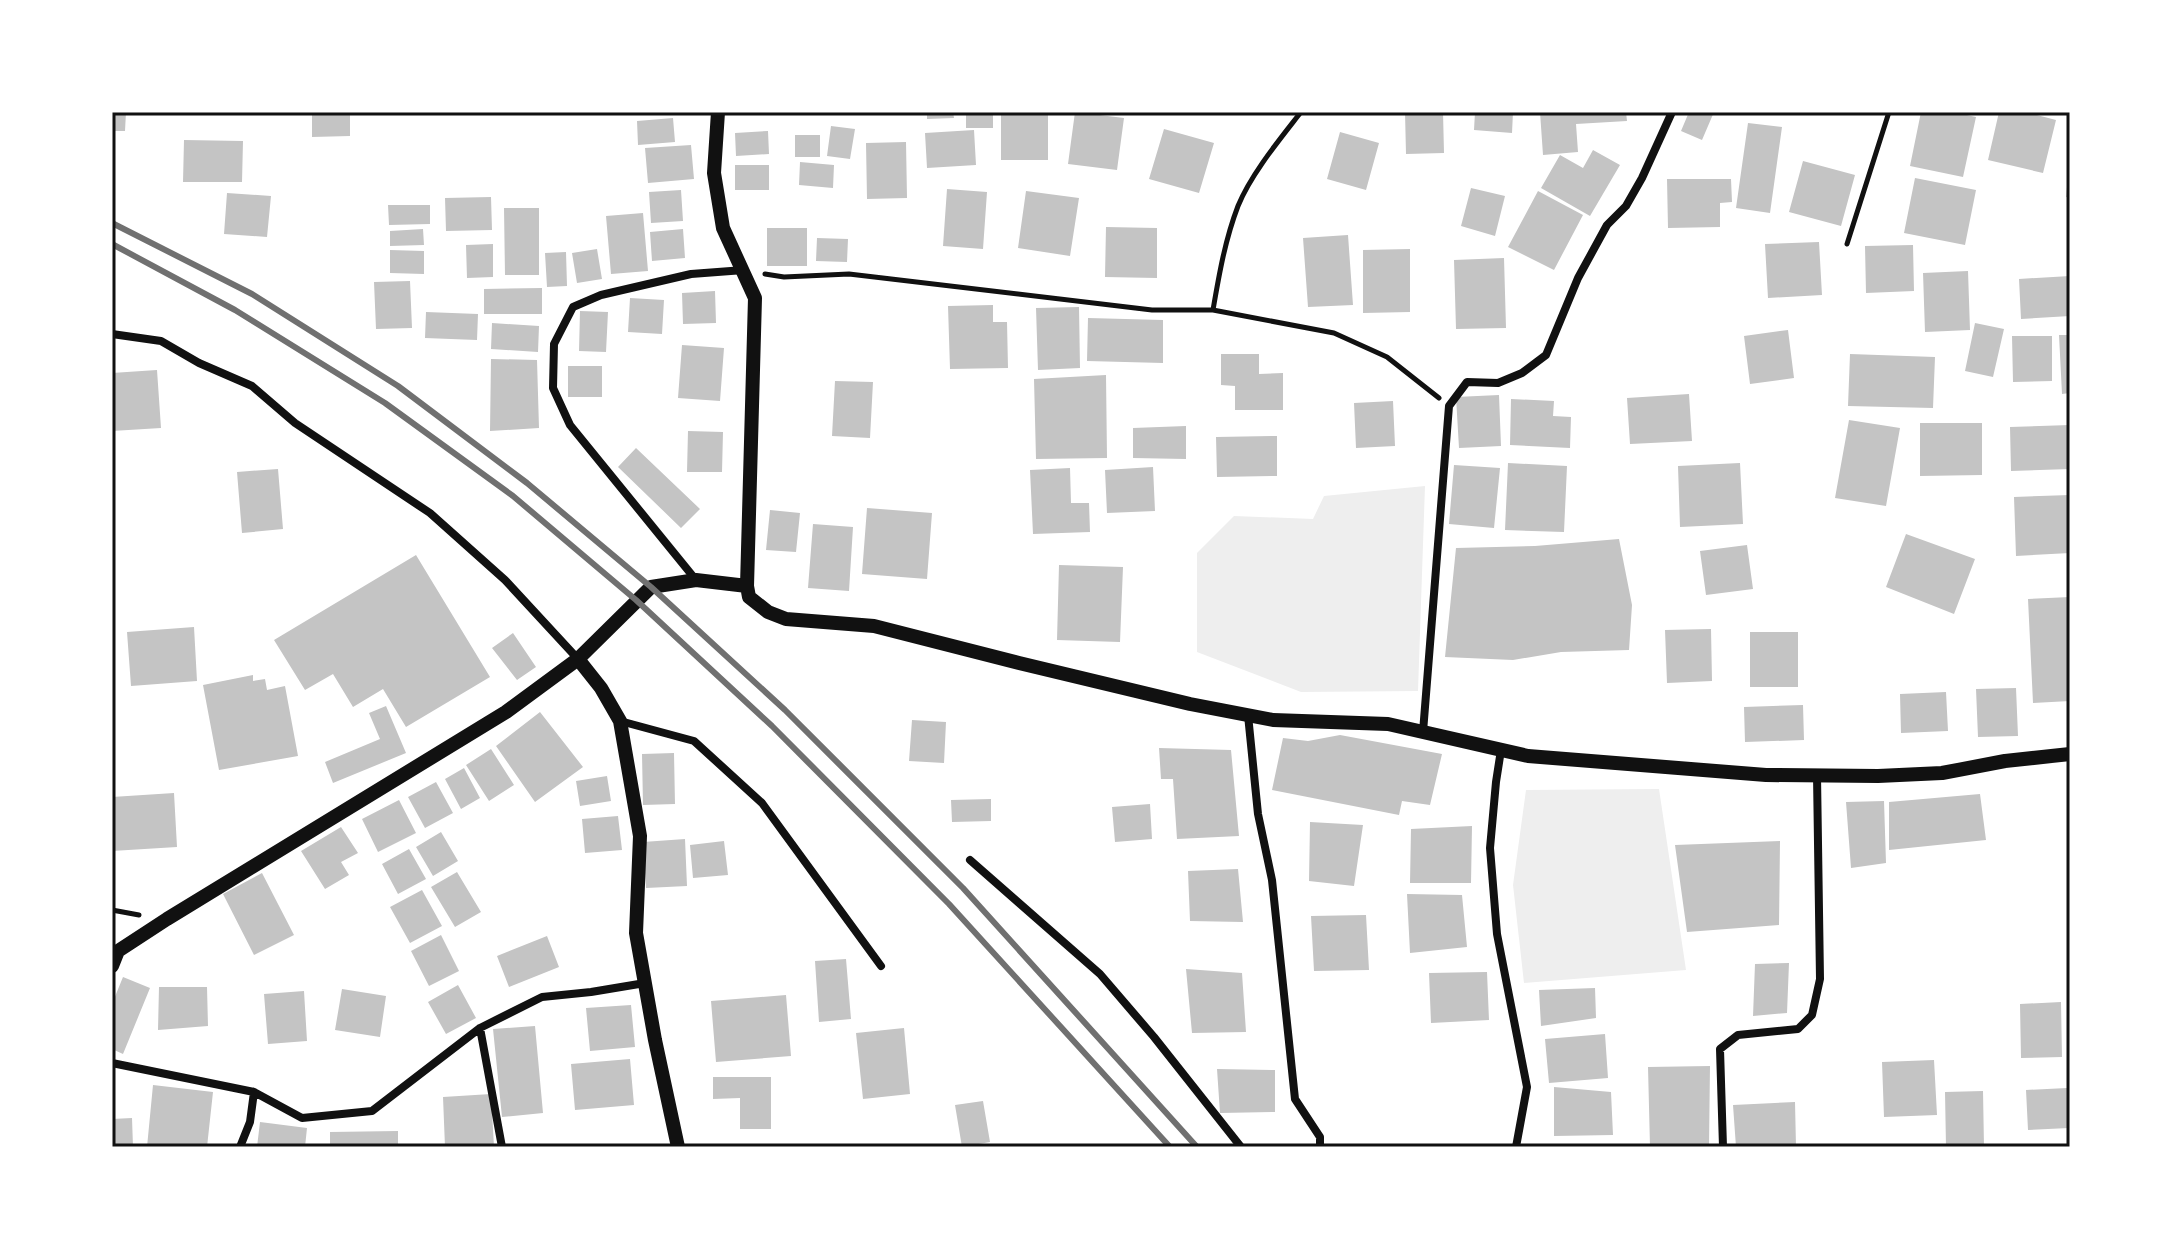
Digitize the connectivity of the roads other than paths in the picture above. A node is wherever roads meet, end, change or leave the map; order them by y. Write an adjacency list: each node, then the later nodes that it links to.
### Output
1 (718, 112): 3 (street)
2 (1672, 112): 10 (street)
3 (744, 270): 5 (street); 6 (street)
4 (112, 334): 7 (street)
5 (696, 580): 6 (street); 7 (street)
6 (747, 586): 8 (street)
7 (578, 659): 9 (street); 15 (street)
8 (1248, 715): 10 (street); 25 (street)
9 (620, 721): 16 (street); 17 (street)
10 (1423, 732): 11 (street)
11 (1501, 750): 13 (street); 26 (street)
12 (2070, 754): 13 (street)
13 (1817, 775): 27 (street)
14 (970, 860): 24 (street)
15 (112, 966)
16 (881, 966)
17 (645, 983): 18 (street); 23 (street)
18 (480, 1028): 20 (street); 22 (street)
19 (112, 1063): 20 (street)
20 (254, 1092): 21 (street)
21 (240, 1147)
22 (502, 1147)
23 (678, 1147)
24 (1241, 1147)
25 (1320, 1147)
26 (1516, 1147)
27 (1723, 1147)

